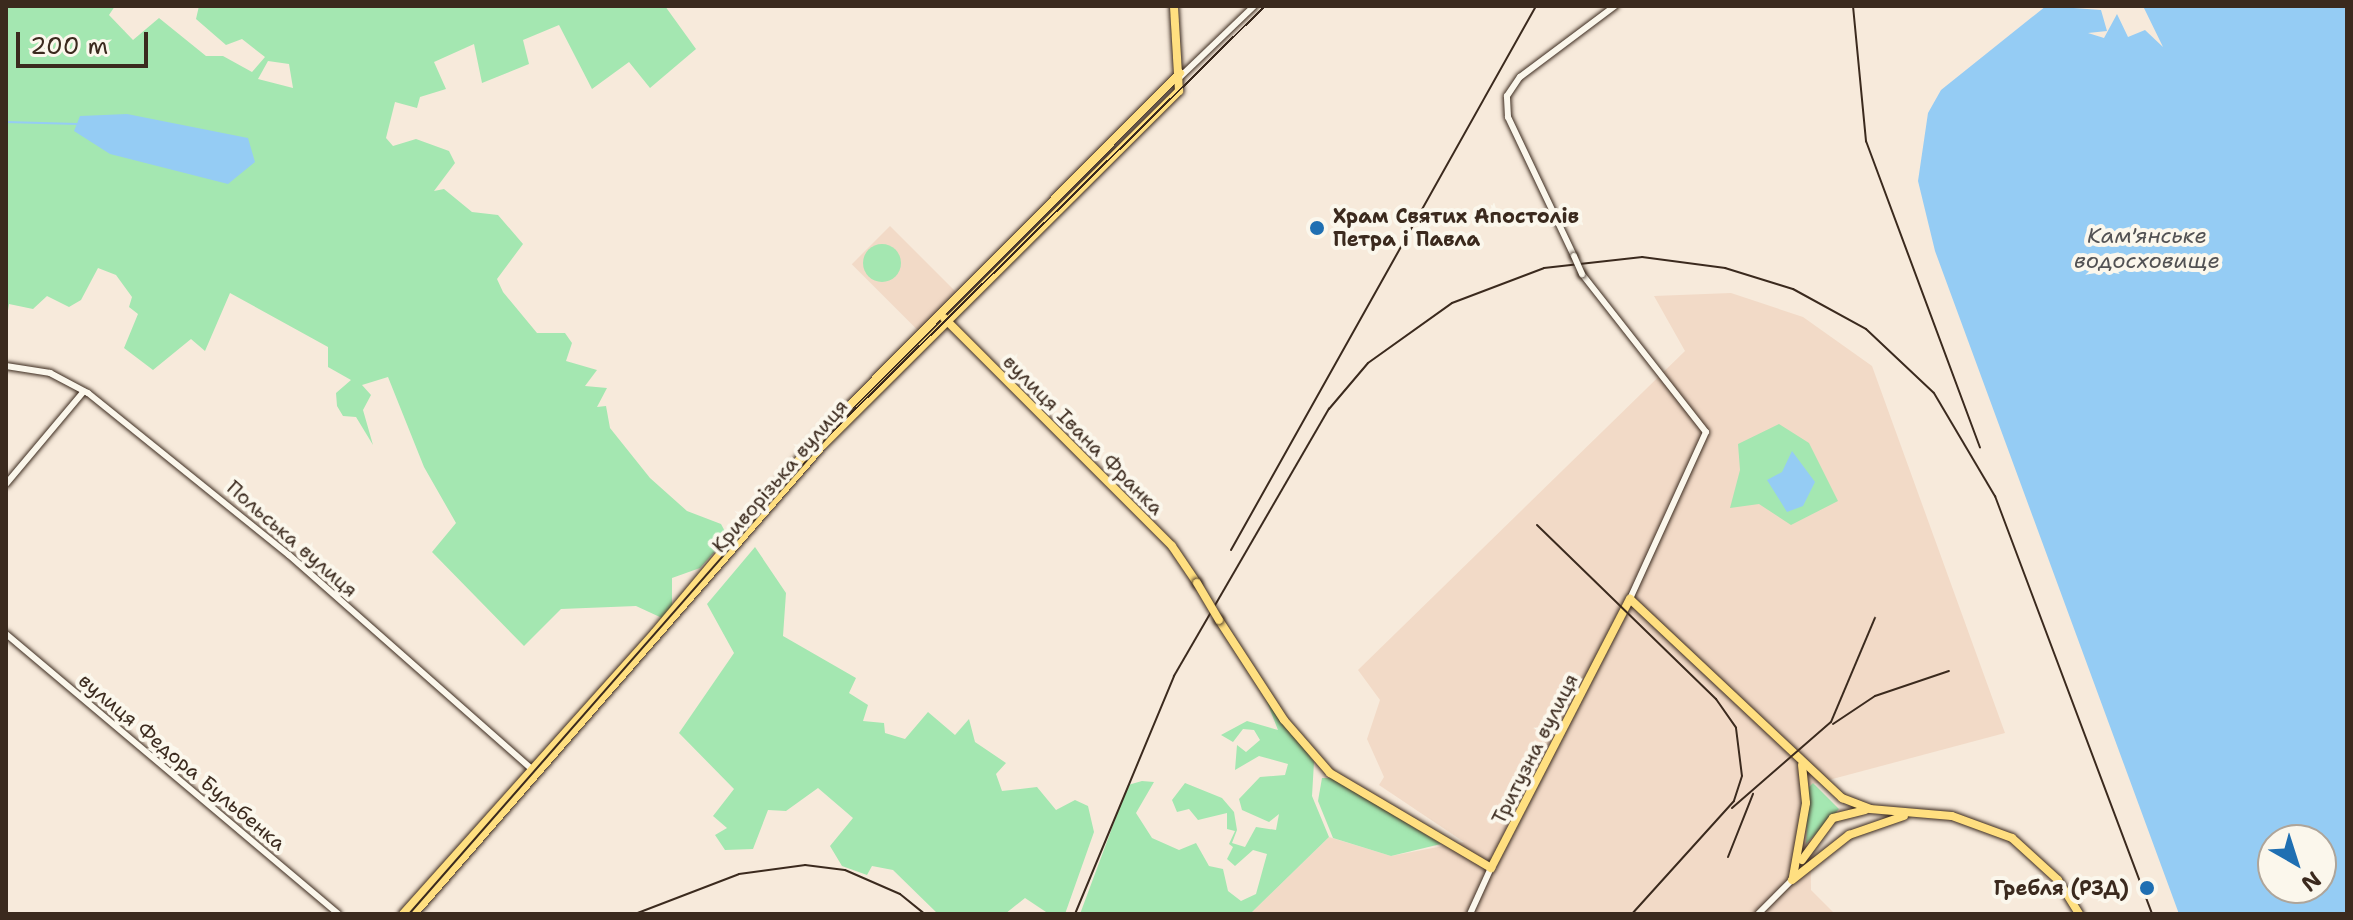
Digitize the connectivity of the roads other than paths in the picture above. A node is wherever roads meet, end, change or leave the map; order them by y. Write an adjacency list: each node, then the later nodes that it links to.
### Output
1 (1174, 6): 4 (main road)
2 (1254, 6): 4 (street, Криворізька вулиця)
3 (1615, 6): 9 (street, bridge)
4 (1181, 73): 5 (main road, Криворізька вулиця)
5 (944, 318): 12 (main road, Криворізька вулиця); 20 (main road, вулиця Івана Франка, bridge)
6 (6, 366): 7 (street, Польська вулиця)
7 (84, 391): 8 (street); 12 (street, Польська вулиця)
8 (6, 484)
9 (1630, 599): 11 (main road); 20 (main road, Тритузна вулиця)
10 (6, 634): 22 (street, вулиця Федора Бульбенка)
11 (1800, 761): 13 (main road); 17 (main road)
12 (533, 769): 23 (main road, Криворізька вулиця); 24 (main road, Криворізька вулиця)
13 (1870, 809): 14 (main road); 15 (main road)
14 (1848, 812): 16 (main road); 18 (main road)
15 (1909, 814): 16 (main road); 27 (main road)
16 (1849, 835): 19 (main road)
17 (1801, 840): 18 (main road); 21 (main road)
18 (1807, 851): 19 (main road); 21 (main road)
19 (1822, 852): 21 (main road)
20 (1491, 868): 25 (street, Тритузна вулиця)
21 (1794, 876): 26 (street)
22 (338, 914)
23 (403, 914)
24 (414, 914)
25 (1470, 914)
26 (1758, 914)
27 (2079, 914)

